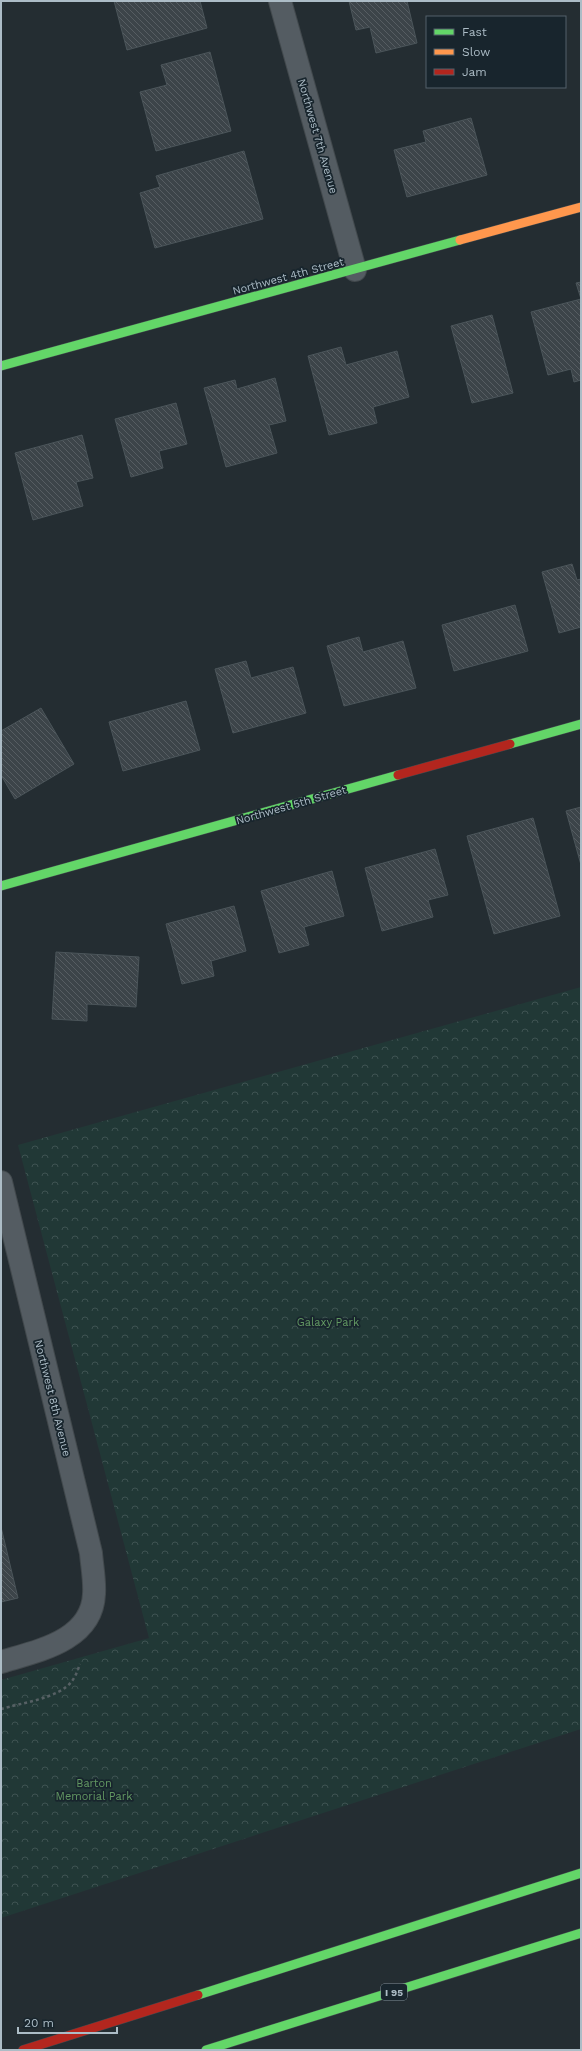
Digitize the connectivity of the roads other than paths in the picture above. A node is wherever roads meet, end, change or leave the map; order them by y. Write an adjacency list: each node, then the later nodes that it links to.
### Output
1 (280, 1): 3 (street, Northwest 7th Avenue)
2 (581, 208): 3 (main road, Northwest 4th Street)
3 (355, 270): 4 (main road, Northwest 4th Street)
4 (1, 366)
5 (581, 724): 6 (main road, Northwest 5th Street)
6 (1, 886)
7 (1, 1182): 8 (street, Northwest 8th Avenue)
8 (1, 1662)
9 (581, 1873): 11 (main road)
10 (581, 1933): 12 (main road, I 95)
11 (23, 2050)
12 (206, 2050)

